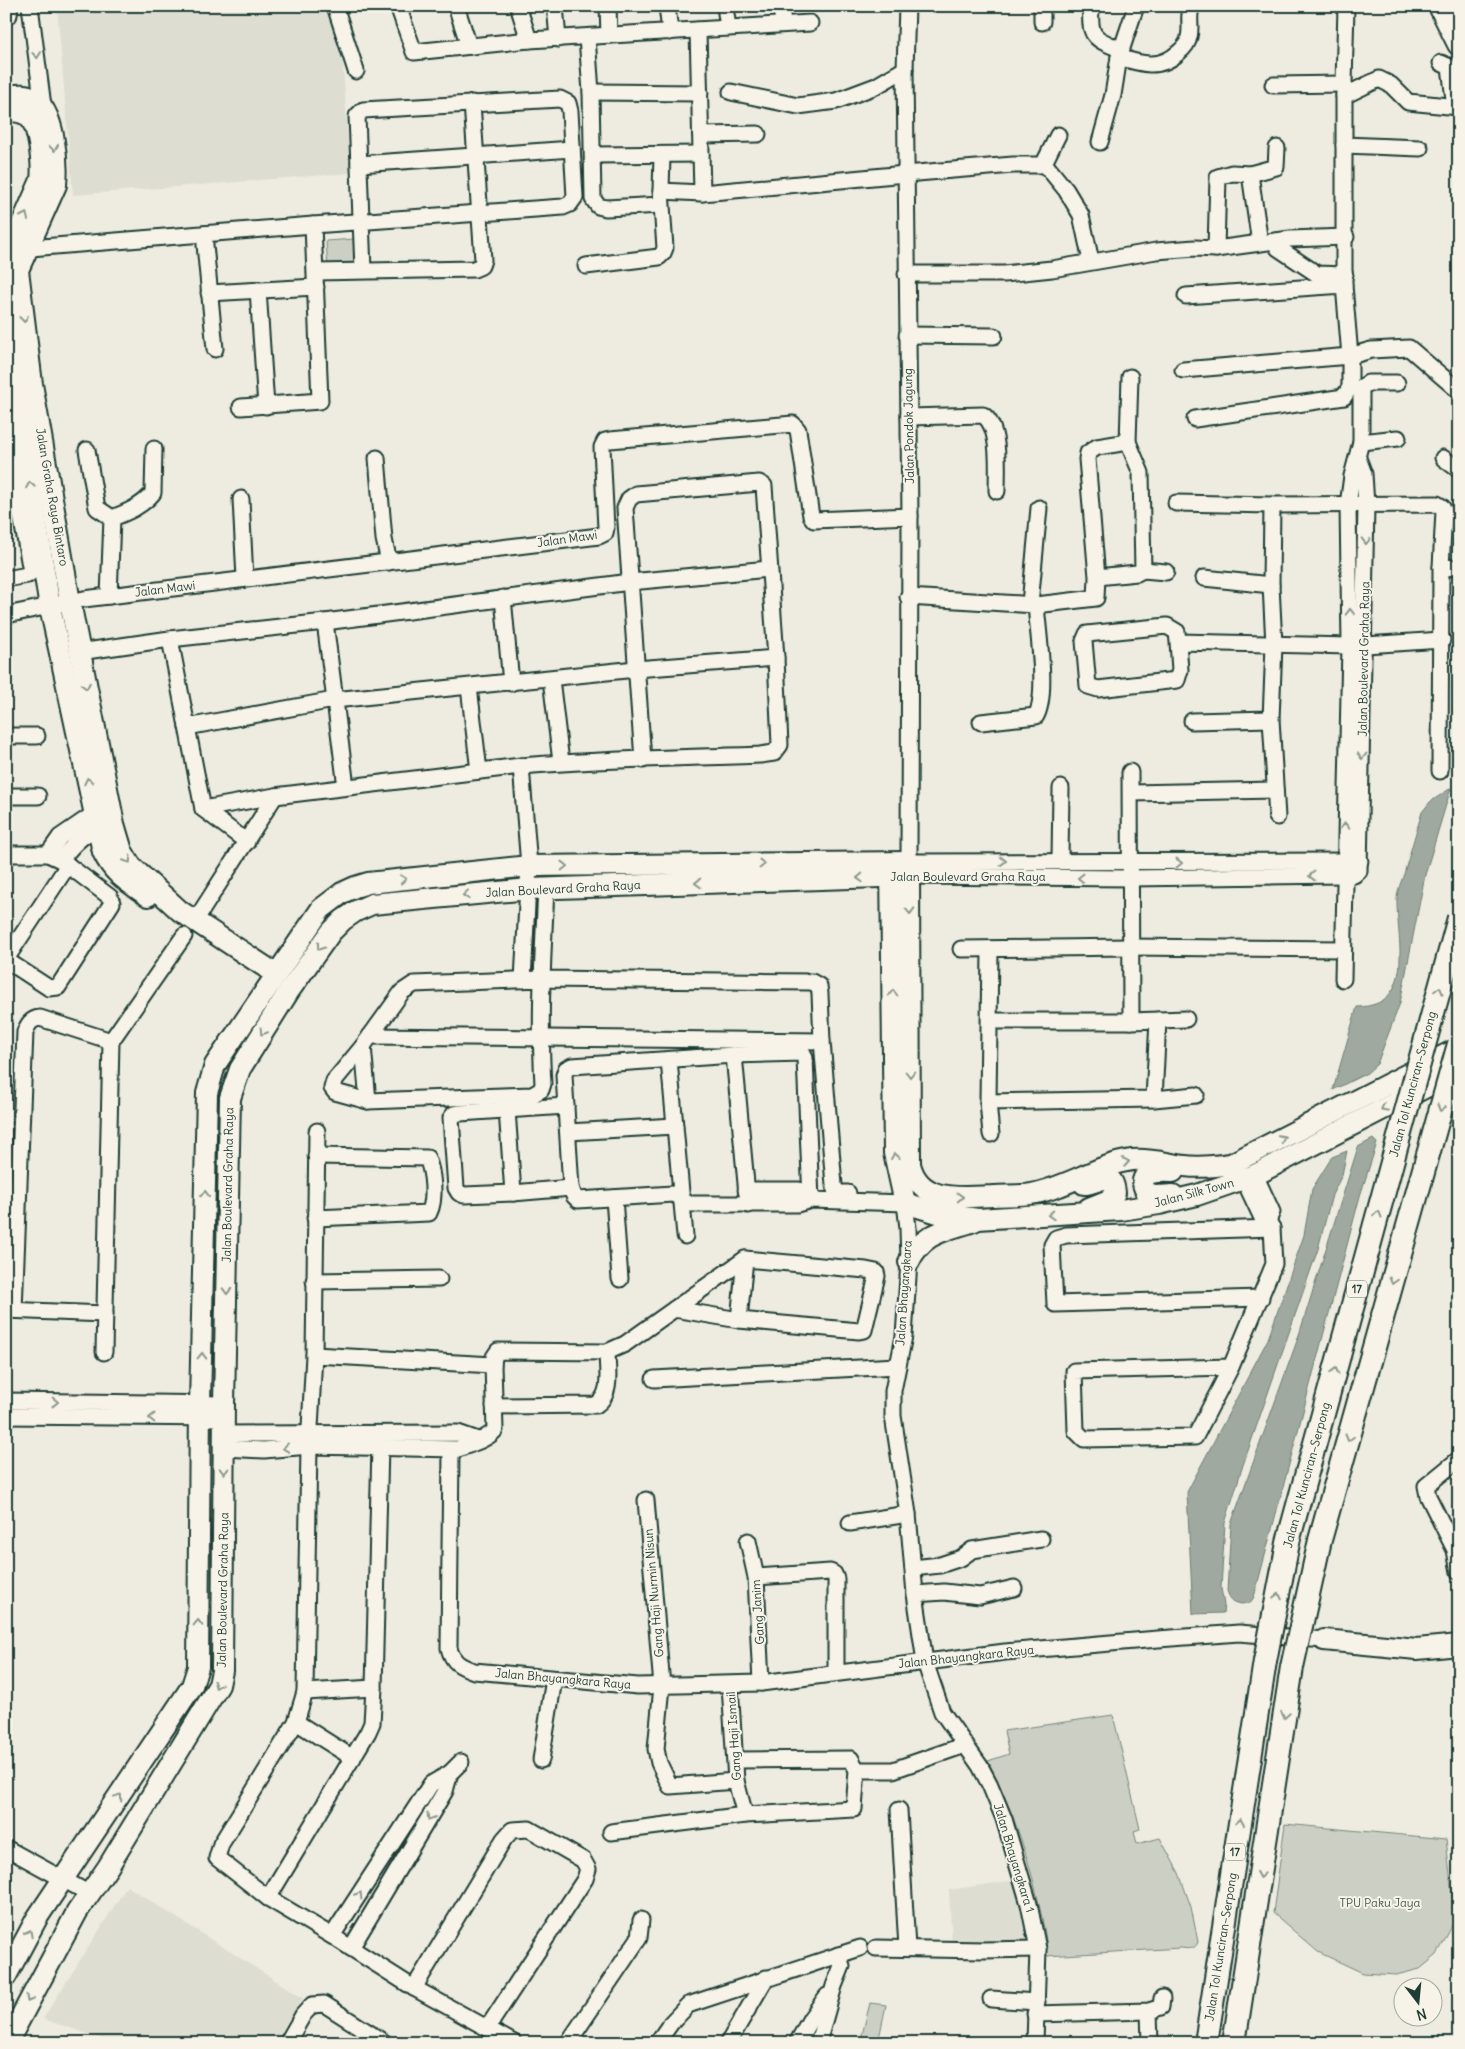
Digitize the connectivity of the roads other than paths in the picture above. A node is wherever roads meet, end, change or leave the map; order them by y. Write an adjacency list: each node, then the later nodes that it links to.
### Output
1 (10, 6): 19 (street)
2 (30, 6): 43 (street, one-way to 43)
3 (335, 6): 35 (street)
4 (398, 6): 31 (street)
5 (456, 6): 31 (street)
6 (518, 6): 29 (street)
7 (555, 6): 28 (street)
8 (608, 6): 26 (street)
9 (667, 6): 25 (street)
10 (725, 6): 23 (street)
11 (781, 6): 22 (street)
12 (907, 6): 34 (street, Jalan Pondok Jagung)
13 (1042, 6): 20 (street)
14 (1091, 6): 32 (street)
15 (1136, 6): 32 (street)
16 (1192, 6): 32 (street)
17 (1346, 6): 37 (street)
18 (1440, 6): 30 (highway)
19 (6, 17)
20 (1042, 22)
21 (810, 23): 22 (street)
22 (783, 24): 23 (street)
23 (728, 28): 24 (street)
24 (698, 30): 25 (street); 40 (street)
25 (670, 32): 26 (street)
26 (609, 35): 27 (street)
27 (587, 37): 28 (street); 38 (street)
28 (558, 38): 29 (street)
29 (529, 40): 31 (street)
30 (1459, 44)
31 (469, 46)
32 (1120, 53): 50 (street)
33 (1441, 63): 44 (street)
34 (905, 69): 39 (street); 61 (street, Jalan Pondok Jagung)
35 (356, 71)
36 (1273, 85): 37 (street)
37 (1344, 90): 44 (street); 51 (street)
38 (591, 92): 40 (street); 57 (street)
39 (731, 92)
40 (700, 93): 48 (street)
41 (6, 96): 43 (main road)
42 (472, 103): 52 (street); 56 (street); 60 (street)
43 (43, 106): 46 (street); 72 (main road, Jalan Graha Raya Bintaro, one-way to 72)
44 (1457, 107)
45 (6, 111): 46 (main road)
46 (35, 125): 72 (main road, Jalan Graha Raya Bintaro, one-way to 46)
47 (758, 134): 48 (street)
48 (701, 135): 55 (street)
49 (1058, 135): 59 (street)
50 (1100, 142)
51 (1344, 146): 54 (street); 69 (street)
52 (572, 148): 56 (street); 65 (street)
53 (1277, 148): 62 (street)
54 (1420, 148)
55 (701, 154): 58 (street); 63 (street)
56 (476, 155): 60 (street); 65 (street)
57 (593, 155): 58 (street); 64 (street)
58 (662, 155): 64 (street)
59 (1044, 162): 61 (street); 73 (street)
60 (359, 164): 66 (street)
61 (905, 174): 63 (street); 76 (street, Jalan Pondok Jagung)
62 (1250, 174): 70 (street); 71 (street)
63 (702, 193): 64 (street)
64 (661, 198): 74 (street)
65 (481, 212): 66 (street); 75 (street)
66 (361, 221): 67 (street); 75 (street)
67 (313, 225): 68 (street); 77 (street)
68 (204, 234): 72 (street); 80 (street)
69 (1346, 237): 70 (street); 78 (street)
70 (1267, 242): 71 (street); 78 (street)
71 (1216, 249): 73 (street)
72 (14, 253): 89 (main road, Jalan Graha Raya Bintaro, one-way to 89)
73 (1091, 261): 76 (street)
74 (586, 266)
75 (363, 270): 77 (street)
76 (906, 274): 83 (street, Jalan Pondok Jagung)
77 (316, 279): 79 (street); 92 (street)
78 (1345, 280): 81 (street); 86 (street)
79 (258, 290): 80 (street); 92 (street)
80 (209, 293): 85 (street)
81 (1186, 296)
82 (6, 310): 89 (main road, Jalan Graha Raya Bintaro)
83 (908, 335): 84 (street); 94 (street, Jalan Pondok Jagung)
84 (994, 336)
85 (215, 349)
86 (1350, 356): 87 (street); 91 (street); 95 (street)
87 (1182, 370)
88 (1130, 377): 98 (street)
89 (17, 378): 133 (main road, Jalan Graha Raya Bintaro); 135 (main road, Jalan Graha Raya Bintaro, one-way to 89)
90 (1397, 384): 99 (street, Jalan Boulevard Graha Raya)
91 (1459, 391)
92 (266, 406): 93 (street)
93 (241, 407)
94 (909, 417): 107 (street); 114 (street, Jalan Pondok Jagung)
95 (1195, 419)
96 (6, 429): 105 (street)
97 (1398, 438): 99 (street)
98 (1128, 442): 122 (street); 124 (street)
99 (1361, 442): 103 (street, Jalan Boulevard Graha Raya)
100 (154, 449): 116 (street)
101 (87, 450): 116 (street)
102 (377, 458): 118 (street)
103 (1358, 458): 111 (street, Jalan Boulevard Graha Raya); 112 (street, Jalan Boulevard Graha Raya)
104 (1443, 458): 106 (street)
105 (9, 466): 115 (street)
106 (1459, 470)
107 (997, 492)
108 (241, 498): 127 (street)
109 (1176, 503): 110 (street)
110 (1272, 505): 111 (street); 129 (street)
111 (1348, 505): 112 (street); 142 (street, Jalan Boulevard Graha Raya, one-way to 111)
112 (1366, 505): 119 (street); 142 (street, Jalan Boulevard Graha Raya, one-way to 142)
113 (1038, 508): 134 (street)
114 (910, 516): 118 (street, Jalan Mawi); 131 (street, Jalan Pondok Jagung)
115 (22, 518): 117 (street); 126 (street)
116 (112, 518): 130 (street)
117 (6, 521)
118 (390, 562): 127 (street, Jalan Mawi)
119 (1441, 567): 120 (street); 139 (street)
120 (1459, 568)
121 (769, 569): 128 (street); 128 (street); 144 (street)
122 (1143, 570): 123 (street); 124 (street)
123 (1166, 572)
124 (1097, 577): 134 (street)
125 (1204, 578): 129 (street)
126 (6, 579)
127 (245, 579): 130 (street, Jalan Mawi)
128 (630, 582): 132 (street); 145 (street)
129 (1271, 584): 141 (street)
130 (109, 596): 133 (street, Jalan Mawi)
131 (908, 597): 134 (street); 177 (street, Jalan Pondok Jagung)
132 (502, 598): 137 (street); 147 (street)
133 (77, 600): 135 (street, Jalan Mawi); 143 (main road, Jalan Graha Raya Bintaro)
134 (1033, 605): 152 (street)
135 (50, 607): 136 (street, Jalan Mawi); 171 (main road, Jalan Graha Raya Bintaro, one-way to 135)
136 (6, 615)
137 (325, 622): 138 (street); 149 (street)
138 (170, 639): 143 (street); 153 (street)
139 (1442, 640): 142 (street); 160 (street)
140 (1178, 642): 140 (street); 141 (street)
141 (1274, 645): 142 (street); 150 (street)
142 (1358, 646): 179 (street, Jalan Boulevard Graha Raya, one-way to 142); 179 (street, Jalan Boulevard Graha Raya, one-way to 179)
143 (79, 652): 171 (main road, Jalan Graha Raya Bintaro, one-way to 171)
144 (776, 658): 145 (street); 156 (street)
145 (636, 669): 146 (street); 156 (street)
146 (551, 679): 147 (street); 157 (street)
147 (511, 683): 148 (street)
148 (469, 687): 149 (street); 159 (street)
149 (334, 700): 153 (street); 162 (street)
150 (1271, 719): 151 (street); 164 (street)
151 (1192, 721)
152 (981, 722)
153 (187, 726): 169 (street)
154 (6, 736): 155 (street)
155 (37, 736)
156 (643, 760): 157 (street)
157 (561, 762): 158 (street)
158 (522, 766): 159 (street); 178 (street)
159 (479, 771): 162 (street)
160 (1440, 771)
161 (1130, 772): 165 (street)
162 (346, 787): 168 (street)
163 (1061, 788): 175 (street)
164 (1275, 790): 165 (street); 170 (street)
165 (1131, 792): 176 (street)
166 (6, 796): 167 (street)
167 (38, 796)
168 (275, 796): 169 (street); 172 (street)
169 (203, 809): 172 (street)
170 (1276, 817)
171 (105, 819): 174 (street); 183 (main road, Jalan Graha Raya Bintaro)
172 (247, 842): 183 (street)
173 (6, 854): 174 (street)
174 (59, 859): 188 (street); 188 (street)
175 (1060, 860): 176 (street, Jalan Boulevard Graha Raya); 177 (street, Jalan Boulevard Graha Raya, one-way to 175)
176 (1130, 863): 179 (street, Jalan Boulevard Graha Raya, one-way to 179); 180 (street)
177 (902, 865): 178 (main road, Jalan Boulevard Graha Raya, one-way to 177); 180 (street, Jalan Boulevard Graha Raya, one-way to 177); 181 (main road, Jalan Boulevard Graha Raya, one-way to 181); 219 (main road, Jalan Silk Town, one-way to 219); 228 (main road, Jalan Bhayangkara, one-way to 177)
178 (529, 866): 181 (street); 189 (main road, Jalan Boulevard Graha Raya, one-way to 178)
179 (1344, 868): 180 (street, Jalan Boulevard Graha Raya, one-way to 180); 186 (street)
180 (1130, 878): 184 (street)
181 (538, 888): 190 (street); 192 (street); 255 (main road, Jalan Boulevard Graha Raya, one-way to 255)
182 (1459, 918): 325 (highway, Jalan Tol Kunciran–Serpong / 17, one-way to 182, bridge)
183 (187, 922): 189 (main road, Jalan Graha Raya Bintaro); 198 (street)
184 (1130, 947): 186 (street); 187 (street); 196 (street)
185 (961, 949): 187 (street)
186 (1343, 949): 191 (street)
187 (990, 950): 194 (street)
188 (6, 960)
189 (276, 974): 253 (main road, Jalan Boulevard Graha Raya, one-way to 189)
190 (541, 979): 192 (street); 197 (street); 200 (street)
191 (1343, 979)
192 (523, 980): 199 (street)
193 (1186, 1019): 195 (street)
194 (990, 1020): 196 (street); 209 (street)
195 (1158, 1020): 196 (street); 207 (street)
196 (1131, 1021)
197 (540, 1038): 199 (street); 200 (street); 208 (street)
198 (111, 1041): 241 (street); 242 (street)
199 (366, 1041): 208 (street); 208 (street)
200 (822, 1041): 222 (street)
201 (1459, 1044): 326 (highway, 17, one-way to 326, bridge)
202 (1459, 1048): 217 (main road, Jalan Silk Town, one-way to 202)
203 (734, 1055): 204 (street); 224 (street); 226 (street)
204 (670, 1060): 210 (street); 212 (street)
205 (1459, 1070): 218 (main road, Jalan Silk Town, one-way to 218)
206 (1196, 1095): 207 (street)
207 (1154, 1099): 209 (street)
208 (368, 1101)
209 (988, 1102): 215 (street)
210 (566, 1106): 211 (street); 214 (street)
211 (508, 1110): 221 (street); 221 (street)
212 (675, 1126): 214 (street); 227 (street)
213 (317, 1131): 216 (street)
214 (568, 1132): 220 (street)
215 (991, 1134)
216 (316, 1156): 230 (street); 230 (street)
217 (1204, 1167): 219 (main road, Jalan Silk Town, one-way to 217); 223 (main road)
218 (1249, 1177): 223 (main road, Jalan Silk Town); 232 (street)
219 (1064, 1184): 229 (main road)
220 (571, 1188): 221 (street); 225 (street)
221 (513, 1193)
222 (848, 1193)
223 (1197, 1195): 229 (main road, Jalan Silk Town)
224 (747, 1197): 226 (street); 227 (street)
225 (614, 1198): 227 (street); 237 (street)
226 (811, 1198): 228 (street)
227 (681, 1200): 233 (street)
228 (905, 1203): 231 (main road, Jalan Silk Town); 235 (street, Jalan Bhayangkara)
229 (1078, 1213): 231 (main road, Jalan Silk Town, one-way to 231)
230 (315, 1218): 238 (street)
231 (978, 1219): 235 (main road)
232 (1270, 1224): 239 (street); 239 (street)
233 (685, 1236)
234 (745, 1259): 240 (street); 243 (street); 243 (street)
235 (909, 1262): 248 (street, Jalan Bhayangkara)
236 (439, 1279): 238 (street)
237 (620, 1279)
238 (314, 1282): 246 (street)
239 (1261, 1298): 249 (street)
240 (674, 1309): 243 (street); 245 (street)
241 (10, 1310): 242 (street)
242 (104, 1314): 244 (street)
243 (739, 1320)
244 (104, 1352)
245 (607, 1352): 247 (street); 252 (street)
246 (314, 1355): 247 (street); 256 (street)
247 (493, 1365): 252 (street)
248 (897, 1366): 250 (street); 262 (street, Jalan Bhayangkara)
249 (1231, 1366): 249 (street)
250 (654, 1379)
251 (6, 1401): 253 (street, one-way to 253)
252 (494, 1406): 257 (street)
253 (201, 1412): 254 (street, one-way to 254); 255 (street); 294 (main road, Jalan Boulevard Graha Raya, one-way to 253)
254 (6, 1416)
255 (224, 1426): 256 (street); 295 (main road, Jalan Boulevard Graha Raya, one-way to 295)
256 (309, 1439): 257 (street); 258 (street); 280 (street)
257 (478, 1440): 259 (street)
258 (380, 1446): 259 (street); 279 (street)
259 (451, 1450): 275 (street, Jalan Bhayangkara Raya)
260 (1459, 1459): 267 (street)
261 (646, 1500): 278 (street, Gang Haji Nurmin Nisun)
262 (908, 1514): 263 (street); 266 (street, Jalan Bhayangkara)
263 (850, 1523)
264 (1040, 1539): 266 (street)
265 (748, 1541): 268 (street, Gang Janim)
266 (913, 1568): 270 (street, Jalan Bhayangkara)
267 (1459, 1572)
268 (756, 1577): 274 (street); 276 (street, Gang Janim)
269 (1014, 1588): 270 (street)
270 (915, 1594): 273 (street, Jalan Bhayangkara)
271 (1324, 1640): 272 (main road, Jalan Bhayangkara Raya); 273 (street, Jalan Bhayangkara Raya)
272 (1459, 1645)
273 (925, 1662): 274 (street, Jalan Bhayangkara Raya); 282 (street, Jalan Bhayangkara 1)
274 (836, 1673): 276 (street, Jalan Bhayangkara Raya)
275 (554, 1679): 278 (street, Jalan Bhayangkara Raya); 284 (street)
276 (761, 1683): 277 (street, Jalan Bhayangkara Raya)
277 (730, 1685): 278 (street, Jalan Bhayangkara Raya); 285 (street, Gang Haji Ismail)
278 (662, 1686): 289 (street, Gang Haji Nurmin Nisun)
279 (374, 1688): 280 (street); 283 (street)
280 (304, 1692): 281 (street)
281 (296, 1722): 283 (street); 296 (street)
282 (965, 1745): 287 (street); 303 (street, Jalan Bhayangkara 1)
283 (353, 1758): 296 (street)
284 (541, 1760)
285 (736, 1760): 287 (street); 289 (street, Gang Haji Ismail)
286 (460, 1762): 288 (street)
287 (857, 1770): 291 (street)
288 (450, 1773): 298 (street, one-way to 288); 299 (street, one-way to 299)
289 (736, 1781): 291 (street, Gang Haji Ismail)
290 (899, 1810): 302 (street)
291 (745, 1815): 292 (street)
292 (611, 1832)
293 (6, 1848): 294 (street)
294 (64, 1880): 295 (street); 305 (main road, Jalan Boulevard Graha Raya, one-way to 294)
295 (90, 1894): 314 (main road, Jalan Boulevard Graha Raya, one-way to 314)
296 (268, 1898): 298 (street)
297 (641, 1920): 318 (street)
298 (332, 1936): 299 (street)
299 (351, 1948): 308 (street)
300 (860, 1948): 304 (street)
301 (876, 1948): 302 (street)
302 (907, 1948): 303 (street)
303 (1038, 1948): 311 (street, Jalan Bhayangkara 1)
304 (838, 1955): 306 (street); 307 (street)
305 (6, 1976)
306 (766, 1978): 319 (street); 320 (street)
307 (834, 1986): 321 (street); 322 (street)
308 (414, 1988): 313 (street); 313 (street)
309 (1162, 1998): 312 (street)
310 (991, 1999): 311 (street)
311 (1036, 2008): 312 (street); 323 (street, Jalan Bhayangkara 1)
312 (1149, 2011): 324 (street)
313 (488, 2028): 317 (street)
314 (7, 2043)
315 (287, 2043): 316 (street)
316 (385, 2043)
317 (514, 2043)
318 (568, 2043)
319 (657, 2043)
320 (728, 2043)
321 (797, 2043)
322 (818, 2043)
323 (1035, 2043)
324 (1150, 2043)
325 (1206, 2043)
326 (1234, 2043)

